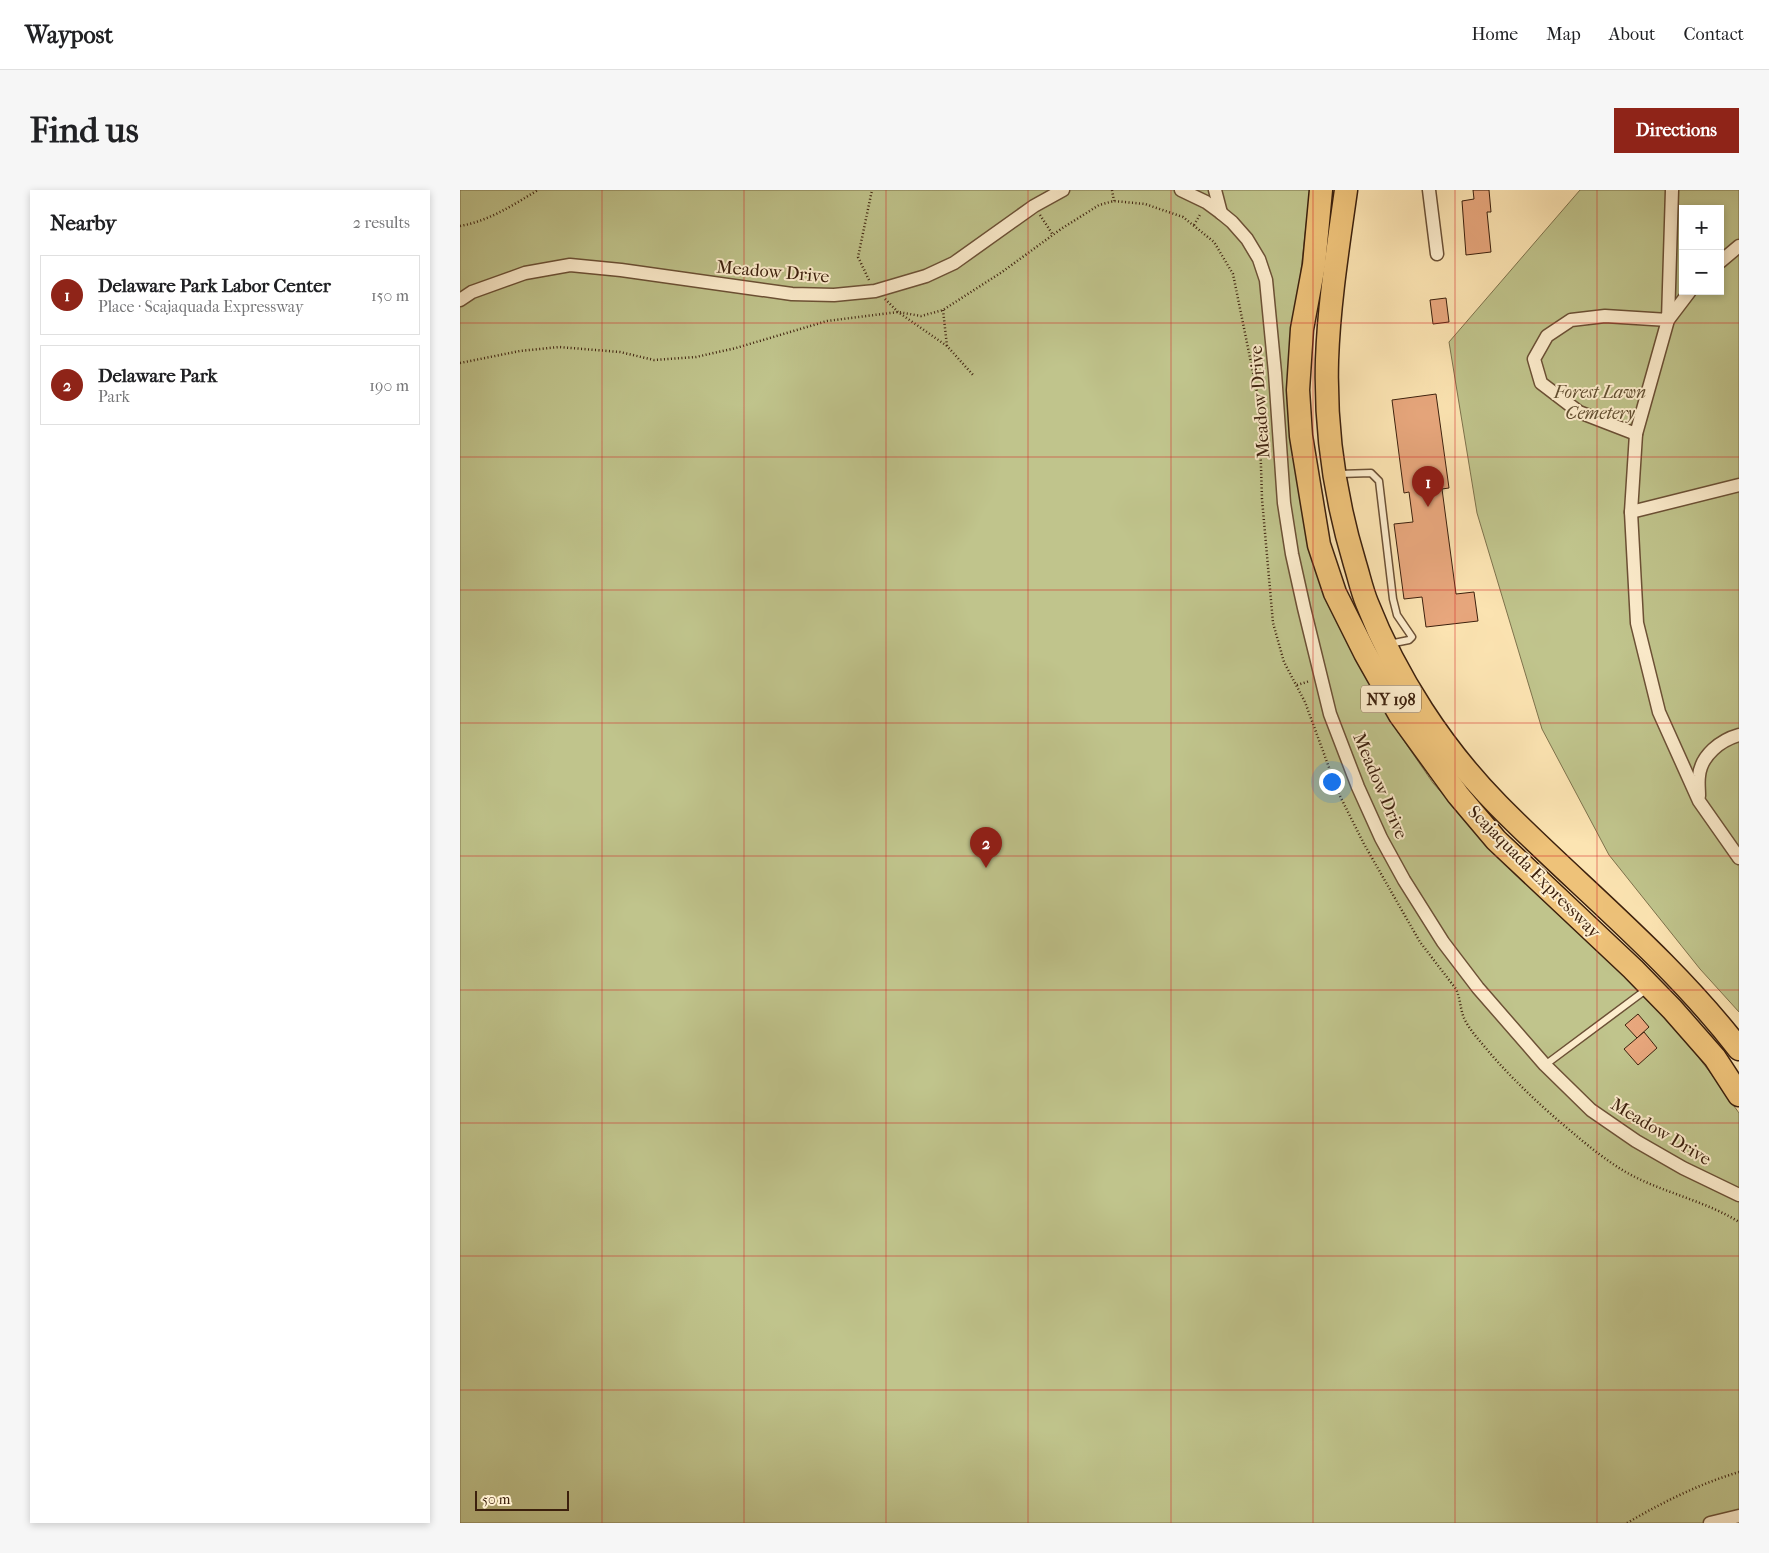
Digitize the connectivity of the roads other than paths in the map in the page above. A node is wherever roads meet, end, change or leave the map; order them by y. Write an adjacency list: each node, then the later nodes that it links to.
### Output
1 (1062, 190): 13 (street, Meadow Drive)
2 (1181, 190): 8 (street, Meadow Drive)
3 (1215, 190): 8 (street)
4 (1321, 190): 23 (highway, Scajaquada Expressway / NY 198)
5 (1346, 190): 16 (highway, Scajaquada Expressway / NY 198)
6 (1429, 190): 10 (street)
7 (1672, 190): 14 (street)
8 (1222, 213): 25 (street, Meadow Drive)
9 (1739, 246): 11 (street)
10 (1437, 254)
11 (1724, 259)
12 (1687, 295): 14 (street)
13 (460, 300)
14 (1668, 320): 15 (street); 15 (street)
15 (1636, 434): 18 (street)
16 (1334, 474): 19 (highway, Scajaquada Expressway / NY 198); 19 (lane)
17 (1739, 485): 18 (street)
18 (1631, 512): 21 (street)
19 (1386, 645): 24 (highway, Scajaquada Expressway / NY 198)
20 (1739, 734): 21 (street)
21 (1699, 801): 22 (street)
22 (1739, 858)
23 (1650, 987): 25 (lane); 26 (highway, Scajaquada Expressway / NY 198)
24 (1739, 1049)
25 (1545, 1065): 27 (street, Meadow Drive)
26 (1739, 1095)
27 (1739, 1195)
28 (1739, 1516): 29 (street)
29 (1710, 1523)

